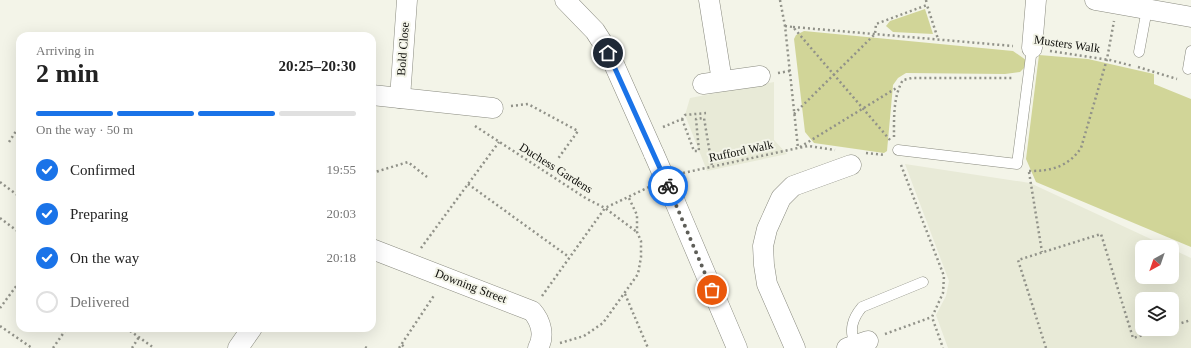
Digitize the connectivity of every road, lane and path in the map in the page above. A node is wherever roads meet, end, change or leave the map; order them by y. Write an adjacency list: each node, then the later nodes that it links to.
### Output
1 (407, 0): 27 (street, Bold Close)
2 (709, 0): 22 (street)
3 (780, 0): 12 (path)
4 (926, 0): 9 (path)
5 (1036, 0): 16 (street)
6 (1095, 0): 8 (street)
7 (575, 3): 35 (street)
8 (1117, 4): 10 (street); 19 (path)
9 (927, 5): 14 (path); 15 (path)
10 (1147, 9): 11 (street); 18 (lane)
11 (1191, 17)
12 (785, 26): 13 (path, Musters Walk); 31 (path)
13 (793, 26): 14 (path, Musters Walk); 21 (path)
14 (875, 34): 15 (path, Musters Walk); 21 (path)
15 (938, 39): 16 (path, Musters Walk)
16 (1032, 48): 19 (path, Musters Walk); 23 (lane)
17 (1191, 51): 20 (lane)
18 (1139, 52)
19 (1107, 59): 24 (path, Musters Walk); 45 (path)
20 (1188, 69)
21 (835, 74): 29 (path); 31 (path)
22 (760, 76)
23 (1028, 78): 25 (path, Rufford Walk); 42 (lane)
24 (1184, 81)
25 (898, 87): 29 (path, Rufford Walk); 39 (path)
26 (376, 95): 27 (street)
27 (400, 98): 28 (street)
28 (493, 108): 40 (path)
29 (864, 108): 38 (path, Rufford Walk); 39 (path)
30 (706, 113): 32 (path)
31 (794, 114): 38 (path)
32 (682, 119): 35 (path); 43 (path)
33 (469, 122): 37 (path, Duchess Gardens)
34 (16, 132): 36 (path)
35 (646, 135): 85 (street, bridge)
36 (9, 142)
37 (499, 142): 49 (path); 51 (path, Duchess Gardens)
38 (798, 148): 43 (path, Rufford Walk)
39 (898, 150): 42 (lane); 65 (path)
40 (557, 160)
41 (851, 164): 86 (street)
42 (1017, 164): 45 (path)
43 (712, 166): 44 (path, Rufford Walk)
44 (688, 171)
45 (1029, 172): 56 (path)
46 (376, 173): 47 (path)
47 (427, 177)
48 (0, 182): 50 (path)
49 (468, 184): 57 (path); 58 (path)
50 (16, 194)
51 (605, 208): 54 (path, Duchess Gardens); 54 (path); 57 (path)
52 (0, 218): 53 (path)
53 (16, 230)
54 (637, 232): 62 (path)
55 (376, 250): 58 (street, Downing Street)
56 (1042, 252): 72 (path); 88 (path)
57 (569, 257): 64 (path)
58 (410, 263): 59 (street, Downing Street)
59 (447, 277): 64 (street, Downing Street); 74 (path)
60 (923, 282): 75 (lane)
61 (16, 286): 63 (path)
62 (624, 294): 76 (path); 84 (path)
63 (0, 308)
64 (532, 311): 76 (street)
65 (932, 317): 75 (path); 87 (path)
66 (1191, 320): 67 (path)
67 (1179, 324)
68 (0, 326): 77 (path)
69 (64, 332): 78 (path)
70 (132, 332): 73 (path)
71 (249, 332): 81 (street)
72 (1140, 336)
73 (139, 337): 79 (path); 80 (path)
74 (402, 345): 82 (path); 83 (path)
75 (857, 345)
76 (539, 347)
77 (32, 348)
78 (53, 348)
79 (132, 348)
80 (154, 348)
81 (238, 348)
82 (399, 348)
83 (406, 348)
84 (648, 348)
85 (737, 348)
86 (795, 348)
87 (943, 348)
88 (1046, 348)

